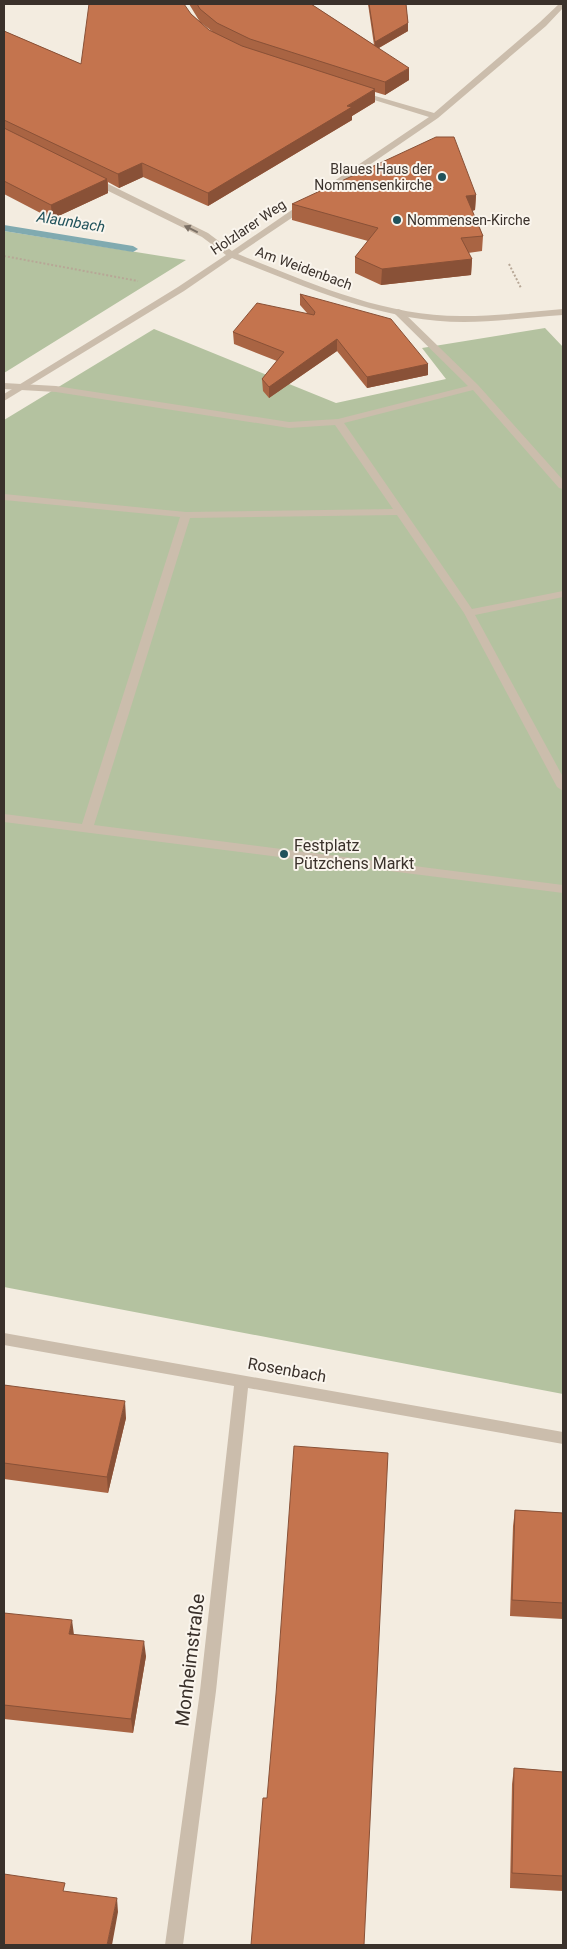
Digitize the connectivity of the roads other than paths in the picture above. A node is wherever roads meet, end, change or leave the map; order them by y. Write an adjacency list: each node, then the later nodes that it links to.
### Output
1 (563, 4): 3 (street, Holzlarer Weg)
2 (352, 90): 3 (street)
3 (435, 116): 5 (street, Holzlarer Weg)
4 (82, 175): 5 (street, Am Weidenbach, one-way to 4)
5 (232, 255): 6 (street, Am Weidenbach); 10 (street, Holzlarer Weg)
6 (398, 312): 7 (street, Am Weidenbach); 9 (street)
7 (563, 312)
8 (4, 386): 10 (street)
9 (474, 387): 12 (street); 13 (street)
10 (20, 388): 11 (street, Holzlarer Weg); 12 (street)
11 (4, 398)
12 (338, 422): 15 (street)
13 (563, 486)
14 (4, 497): 16 (street)
15 (400, 512): 16 (street); 18 (street)
16 (186, 515): 21 (street)
17 (563, 594): 18 (street)
18 (469, 613): 19 (street)
19 (563, 787)
20 (4, 818): 21 (street)
21 (87, 828): 22 (street)
22 (563, 889)
23 (4, 1339): 24 (street, Rosenbach)
24 (242, 1380): 25 (street, Rosenbach); 26 (street, Monheimstraße)
25 (563, 1438)
26 (174, 1945)

